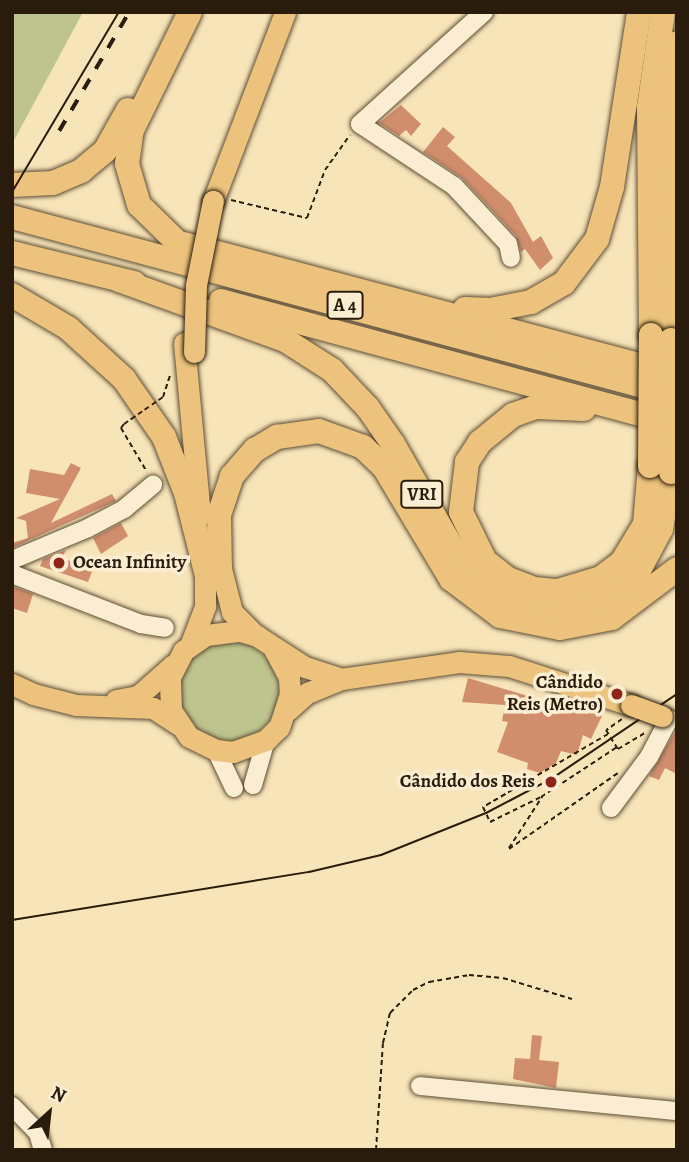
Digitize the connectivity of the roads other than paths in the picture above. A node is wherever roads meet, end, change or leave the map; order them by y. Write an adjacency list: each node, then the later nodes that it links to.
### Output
1 (176, 12): 9 (highway)
2 (190, 12): 13 (highway)
3 (273, 12): 10 (main road)
4 (285, 12): 10 (main road)
5 (484, 12): 15 (street)
6 (639, 12): 18 (highway)
7 (663, 12): 19 (highway, VRI)
8 (677, 43): 19 (highway, VRI)
9 (12, 185)
10 (210, 198): 27 (main road)
11 (12, 209): 13 (highway)
12 (12, 218): 21 (highway, A 4)
13 (178, 243): 18 (highway)
14 (12, 253): 16 (highway, A 4)
15 (511, 258)
16 (119, 280): 22 (highway, A 4); 23 (highway, VRI)
17 (12, 295): 27 (highway)
18 (395, 298): 20 (highway)
19 (661, 337): 23 (highway, VRI, bridge)
20 (677, 375)
21 (677, 395)
22 (677, 427): 23 (highway, VRI)
23 (661, 469): 29 (highway, VRI)
24 (153, 485): 25 (street)
25 (12, 560)
26 (677, 569): 29 (highway)
27 (213, 573): 29 (highway); 31 (main road); 32 (main road)
28 (12, 574): 30 (street)
29 (590, 622)
30 (165, 628)
31 (191, 643): 32 (main road); 33 (main road)
32 (265, 643): 34 (main road); 37 (main road)
33 (176, 661): 36 (main road); 39 (main road)
34 (341, 679): 37 (main road); 38 (main road, bridge)
35 (12, 684): 36 (main road)
36 (76, 705): 39 (main road)
37 (288, 710): 40 (main road)
38 (669, 719): 44 (street)
39 (179, 725): 41 (main road)
40 (266, 740): 41 (main road); 42 (street)
41 (216, 750): 43 (street)
42 (253, 785)
43 (234, 788)
44 (611, 808)
45 (420, 1086): 47 (street)
46 (12, 1106): 48 (street)
47 (677, 1111)
48 (43, 1150)

